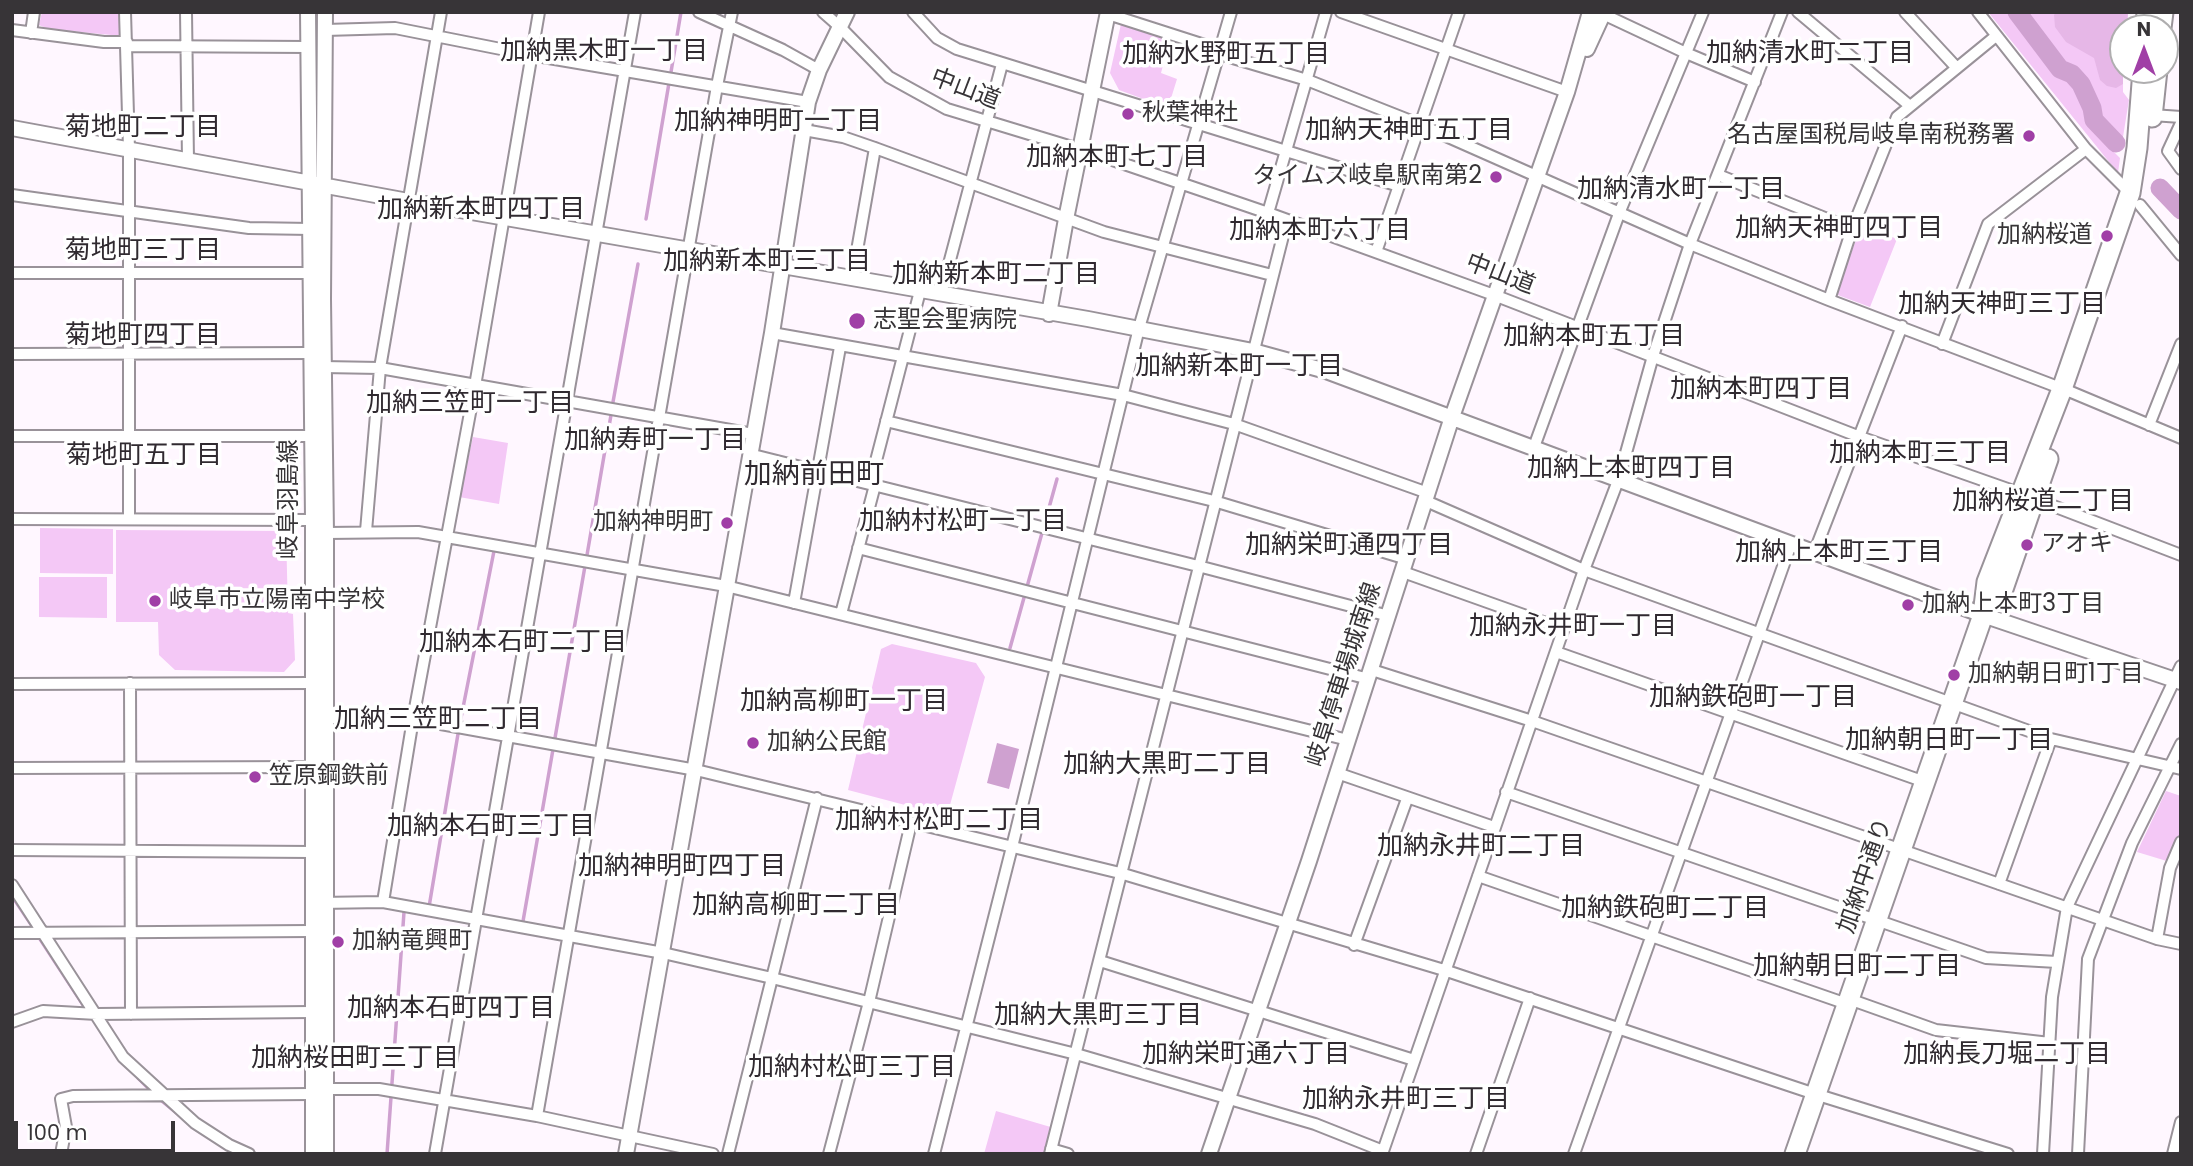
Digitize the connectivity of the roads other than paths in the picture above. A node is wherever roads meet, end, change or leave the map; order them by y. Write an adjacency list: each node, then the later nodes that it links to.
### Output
1 (34, 12): 30 (street)
2 (125, 12): 33 (street)
3 (186, 12): 34 (street)
4 (308, 12): 35 (street, 岐阜羽島線)
5 (325, 12): 29 (street, 岐阜羽島線)
6 (441, 12): 32 (street)
7 (539, 12): 39 (street)
8 (635, 12): 43 (street)
9 (699, 12): 26 (street)
10 (732, 12): 26 (street)
11 (823, 12): 27 (street, 中山道)
12 (847, 12): 27 (street)
13 (913, 12): 25 (street)
14 (1231, 12): 37 (street)
15 (1326, 12): 44 (street)
16 (1341, 12): 36 (street)
17 (1460, 12): 36 (street)
18 (1703, 12): 38 (street)
19 (1782, 12): 45 (street)
20 (1798, 12): 52 (street)
21 (1905, 12): 41 (street)
22 (1978, 12): 31 (street)
23 (1108, 13): 37 (street); 49 (street)
24 (1599, 13): 38 (street); 50 (street, 岐阜停車場城南線)
25 (924, 18): 40 (street)
26 (728, 24): 42 (street); 48 (street)
27 (840, 27): 42 (street); 55 (street, 中山道)
28 (12, 30): 30 (street)
29 (326, 30): 32 (street); 71 (street, 岐阜羽島線)
30 (31, 33): 33 (street)
31 (1996, 36): 41 (street); 63 (street)
32 (437, 37): 39 (street); 76 (street)
33 (127, 44): 34 (street); 62 (street)
34 (188, 46): 35 (street); 66 (street)
35 (309, 47): 71 (street, 岐阜羽島線)
36 (1447, 49): 50 (street); 58 (street)
37 (1220, 52): 44 (street); 57 (street)
38 (1686, 53): 45 (street); 77 (street)
39 (531, 55): 43 (street); 80 (street)
40 (1002, 64): 49 (street); 55 (street)
41 (1956, 67): 52 (street)
42 (819, 70): 51 (street)
43 (624, 71): 48 (street); 85 (street)
44 (1307, 80): 58 (street); 65 (street)
45 (1755, 82): 69 (street)
46 (2142, 84): 75 (highway, 加納中通り)
47 (2155, 84): 53 (highway, 加納中通り)
48 (717, 86): 51 (street); 88 (street)
49 (1092, 91): 57 (street); 64 (street)
50 (1567, 92): 68 (street, 岐阜停車場城南線)
51 (808, 102): 60 (street)
52 (1910, 106): 84 (street)
53 (2152, 116): 54 (street); 75 (highway, 加納中通り)
54 (2181, 117)
55 (987, 123): 64 (street, 中山道); 72 (street)
56 (2181, 123): 67 (street)
57 (1199, 125): 65 (street); 70 (street)
58 (1421, 125): 68 (street); 73 (street)
59 (12, 128): 62 (street)
60 (804, 130): 61 (street); 91 (street)
61 (876, 148): 72 (street); 96 (street)
62 (129, 149): 66 (street); 78 (street)
63 (2087, 149): 75 (street); 106 (street)
64 (1080, 150): 70 (street, 中山道); 81 (street)
65 (1286, 150): 73 (street); 79 (street)
66 (188, 160): 71 (street)
67 (2181, 169)
68 (1538, 174): 77 (street); 99 (street, 岐阜停車場城南線)
69 (1718, 175): 84 (street); 86 (street)
70 (1182, 182): 79 (street, 中山道); 87 (street)
71 (317, 184): 76 (street); 83 (street, 岐阜羽島線); 115 (street, 岐阜羽島線)
72 (969, 184): 81 (street); 98 (street)
73 (1399, 187): 89 (street)
74 (12, 195): 78 (street)
75 (2135, 199): 90 (street); 118 (highway, 加納中通り)
76 (408, 201): 80 (street); 116 (street)
77 (1620, 211): 86 (street); 103 (street)
78 (130, 212): 83 (street); 93 (street)
79 (1268, 213): 82 (street, 中山道)
80 (502, 217): 85 (street); 117 (street)
81 (1066, 219): 87 (street); 101 (street)
82 (1287, 220): 89 (street, 中山道); 95 (street)
83 (311, 229): 94 (street, 岐阜羽島線)
84 (1852, 229): 100 (street)
85 (595, 233): 88 (street); 120 (street)
86 (1690, 244): 100 (street); 113 (street)
87 (1162, 247): 95 (street); 104 (street)
88 (689, 250): 91 (street); 121 (street)
89 (1376, 252): 99 (street, 中山道)
90 (2181, 255)
91 (783, 267): 96 (street); 105 (street)
92 (12, 273): 93 (street)
93 (130, 273): 94 (street); 112 (street)
94 (312, 273): 110 (street, 岐阜羽島線)
95 (1272, 275): 109 (street)
96 (852, 279): 97 (street)
97 (920, 291): 98 (street); 114 (street)
98 (941, 294): 101 (street)
99 (1494, 295): 103 (street, 中山道); 122 (street, 岐阜停車場城南線)
100 (1829, 300): 102 (street)
101 (1049, 313): 104 (street)
102 (1902, 326): 106 (street); 130 (street)
103 (1577, 327): 113 (street, 中山道); 132 (street)
104 (1139, 328): 109 (street); 119 (street)
105 (772, 333): 108 (street); 126 (street)
106 (1942, 344): 118 (street)
107 (2181, 344): 125 (street)
108 (840, 347): 114 (street); 134 (street)
109 (1252, 351): 122 (street); 124 (street)
110 (312, 353): 112 (street); 129 (street, 岐阜羽島線)
111 (12, 354): 112 (street)
112 (130, 354): 128 (street)
113 (1653, 356): 130 (street, 中山道); 136 (street)
114 (903, 357): 119 (street); 123 (street)
115 (323, 367): 116 (street); 145 (street, 岐阜羽島線)
116 (380, 368): 117 (street); 144 (street)
117 (475, 386): 120 (street); 146 (street)
118 (2066, 391): 125 (street); 138 (highway, 加納中通り)
119 (1123, 395): 124 (street); 135 (street)
120 (566, 401): 121 (street); 150 (street)
121 (659, 417): 126 (street); 155 (street)
122 (1452, 417): 132 (street); 139 (street, 岐阜停車場城南線)
123 (886, 421): 135 (street); 137 (street)
124 (1234, 424): 139 (street); 140 (street)
125 (2150, 425): 131 (street)
126 (752, 434): 133 (street)
127 (12, 436): 128 (street)
128 (130, 436): 129 (street); 142 (street)
129 (312, 436): 143 (street, 岐阜羽島線)
130 (1860, 437): 138 (street, 中山道); 151 (street)
131 (2181, 438)
132 (1534, 447): 136 (street)
133 (749, 454): 134 (street); 157 (street)
134 (817, 471): 137 (street); 158 (street)
135 (1103, 475): 140 (street); 147 (street)
136 (1619, 478): 148 (street); 156 (street)
137 (872, 485): 147 (street); 149 (street)
138 (2028, 496): 152 (street, 中山道); 161 (highway, 加納中通り)
139 (1427, 497): 154 (street, 岐阜停車場城南線); 156 (street)
140 (1214, 501): 153 (street); 154 (street)
141 (12, 519): 142 (street)
142 (130, 519): 143 (street)
143 (313, 520): 172 (street, 岐阜羽島線)
144 (366, 531): 145 (street); 146 (street)
145 (326, 533): 177 (street, 岐阜羽島線)
146 (446, 536): 150 (street); 178 (street)
147 (1088, 538): 153 (street); 159 (street)
148 (1791, 544): 151 (street); 165 (street)
149 (858, 548): 159 (street); 160 (street)
150 (540, 552): 155 (street); 180 (street)
151 (1814, 553): 161 (street)
152 (2181, 555)
153 (1198, 566): 162 (street); 164 (street)
154 (1405, 566): 162 (street, 岐阜停車場城南線); 163 (street)
155 (632, 569): 157 (street); 184 (street)
156 (1584, 570): 163 (street); 165 (street)
157 (726, 586): 158 (street); 190 (street)
158 (794, 603): 160 (street)
159 (1071, 603): 164 (street); 168 (street)
160 (841, 614): 168 (street)
161 (1983, 615): 170 (street); 175 (highway, 加納中通り)
162 (1389, 616): 169 (street, 岐阜停車場城南線)
163 (1563, 629): 166 (street)
164 (1182, 631): 169 (street); 174 (street)
165 (1759, 632): 175 (street); 176 (street)
166 (1556, 652): 176 (street); 179 (street)
167 (2181, 666): 170 (street)
168 (1056, 667): 174 (street); 200 (street)
169 (1370, 675): 179 (street); 182 (street, 岐阜停車場城南線)
170 (2177, 681): 185 (street)
171 (130, 683): 172 (street); 173 (street); 188 (street)
172 (313, 683): 186 (street, 岐阜羽島線)
173 (12, 684)
174 (1166, 694): 182 (street); 207 (street)
175 (1952, 703): 181 (street); 192 (highway, 加納中通り)
176 (1731, 712): 192 (street); 193 (street)
177 (326, 718): 178 (street); 212 (street, 岐阜羽島線)
178 (413, 719): 180 (street); 211 (street)
179 (1532, 721): 193 (street); 194 (street)
180 (509, 736): 184 (street); 214 (street)
181 (2051, 739): 185 (street); 209 (street)
182 (1348, 740): 191 (street, 岐阜停車場城南線)
183 (2181, 744): 189 (street)
184 (601, 752): 190 (street); 222 (street)
185 (2136, 758): 189 (street); 213 (street)
186 (312, 767): 188 (street); 204 (street, 岐阜羽島線)
187 (12, 768): 188 (street)
188 (130, 768): 203 (street)
189 (2175, 768): 216 (street)
190 (696, 770): 195 (street); 227 (street)
191 (1337, 773): 196 (street); 217 (street, 岐阜停車場城南線)
192 (1925, 782): 201 (highway, 加納中通り)
193 (1706, 783): 201 (street); 205 (street)
194 (1506, 792): 198 (street); 205 (street)
195 (817, 798): 197 (street); 231 (street)
196 (1407, 799): 198 (street); 225 (street)
197 (911, 823): 200 (street); 233 (street)
198 (1494, 827): 208 (street)
199 (2181, 842): 206 (street)
200 (1012, 847): 207 (street); 240 (street)
201 (1901, 849): 209 (street); 215 (highway, 加納中通り)
202 (12, 850): 203 (street)
203 (130, 850): 204 (street); 218 (street)
204 (312, 852): 212 (street, 岐阜羽島線)
205 (1681, 852): 215 (street); 223 (street)
206 (2175, 869): 224 (street)
207 (1120, 873): 217 (street); 228 (street)
208 (1478, 876): 223 (street); 230 (street)
209 (1999, 884): 213 (street)
210 (12, 885): 221 (street)
211 (383, 902): 212 (street); 214 (street)
212 (320, 903): 219 (street, 岐阜羽島線); 245 (street, 岐阜羽島線)
213 (2067, 907): 216 (street); 229 (street)
214 (475, 920): 222 (street); 249 (street)
215 (1876, 920): 229 (street); 234 (highway, 加納中通り)
216 (2102, 920): 224 (street); 274 (street)
217 (1288, 924): 225 (street); 236 (street, 岐阜停車場城南線)
218 (130, 932): 219 (street); 221 (street); 238 (street)
219 (311, 932): 235 (street, 岐阜羽島線)
220 (12, 933): 221 (street)
221 (45, 933): 237 (street)
222 (569, 936): 227 (street); 251 (street)
223 (1651, 936): 234 (street); 241 (street)
224 (2157, 939): 226 (street)
225 (1354, 944): 230 (street)
226 (2181, 944)
227 (663, 953): 231 (street); 253 (street)
228 (1100, 961): 236 (street); 243 (street)
229 (2057, 962): 242 (street)
230 (1444, 970): 232 (street); 244 (street)
231 (772, 978): 233 (street); 264 (street)
232 (1530, 998): 241 (street); 269 (street)
233 (869, 1002): 240 (street); 265 (street)
234 (1848, 1002): 242 (street); 247 (highway, 加納中通り)
235 (312, 1012): 238 (street); 246 (street, 岐阜羽島線)
236 (1259, 1012): 244 (street); 250 (street, 岐阜停車場城南線)
237 (97, 1014): 238 (street); 239 (street); 248 (street)
238 (131, 1014)
239 (12, 1022)
240 (966, 1027): 243 (street); 266 (street)
241 (1619, 1028): 247 (street); 270 (street)
242 (2050, 1044): 273 (street)
243 (1076, 1054): 250 (street); 255 (street)
244 (1414, 1060): 256 (street)
245 (326, 1089): 249 (street); 260 (street, 岐阜羽島線)
246 (311, 1094): 248 (street); 259 (street, 岐阜羽島線)
247 (1815, 1094): 271 (highway, 加納中通り); 272 (street)
248 (167, 1096): 254 (street); 257 (street)
249 (443, 1100): 251 (street); 261 (street)
250 (1227, 1100): 256 (street); 268 (street, 岐阜停車場城南線)
251 (537, 1116): 253 (street)
252 (2181, 1122): 275 (street)
253 (629, 1134): 262 (street); 263 (street)
254 (228, 1149): 258 (street)
255 (1051, 1151): 267 (street)
256 (1383, 1152)
257 (61, 1154)
258 (249, 1154)
259 (313, 1154)
260 (326, 1154)
261 (435, 1154)
262 (626, 1154)
263 (713, 1154)
264 (728, 1154)
265 (829, 1154)
266 (934, 1154)
267 (1068, 1154)
268 (1209, 1154)
269 (1476, 1154)
270 (1574, 1154)
271 (1795, 1154)
272 (2008, 1154)
273 (2043, 1154)
274 (2078, 1154)
275 (2173, 1154)

